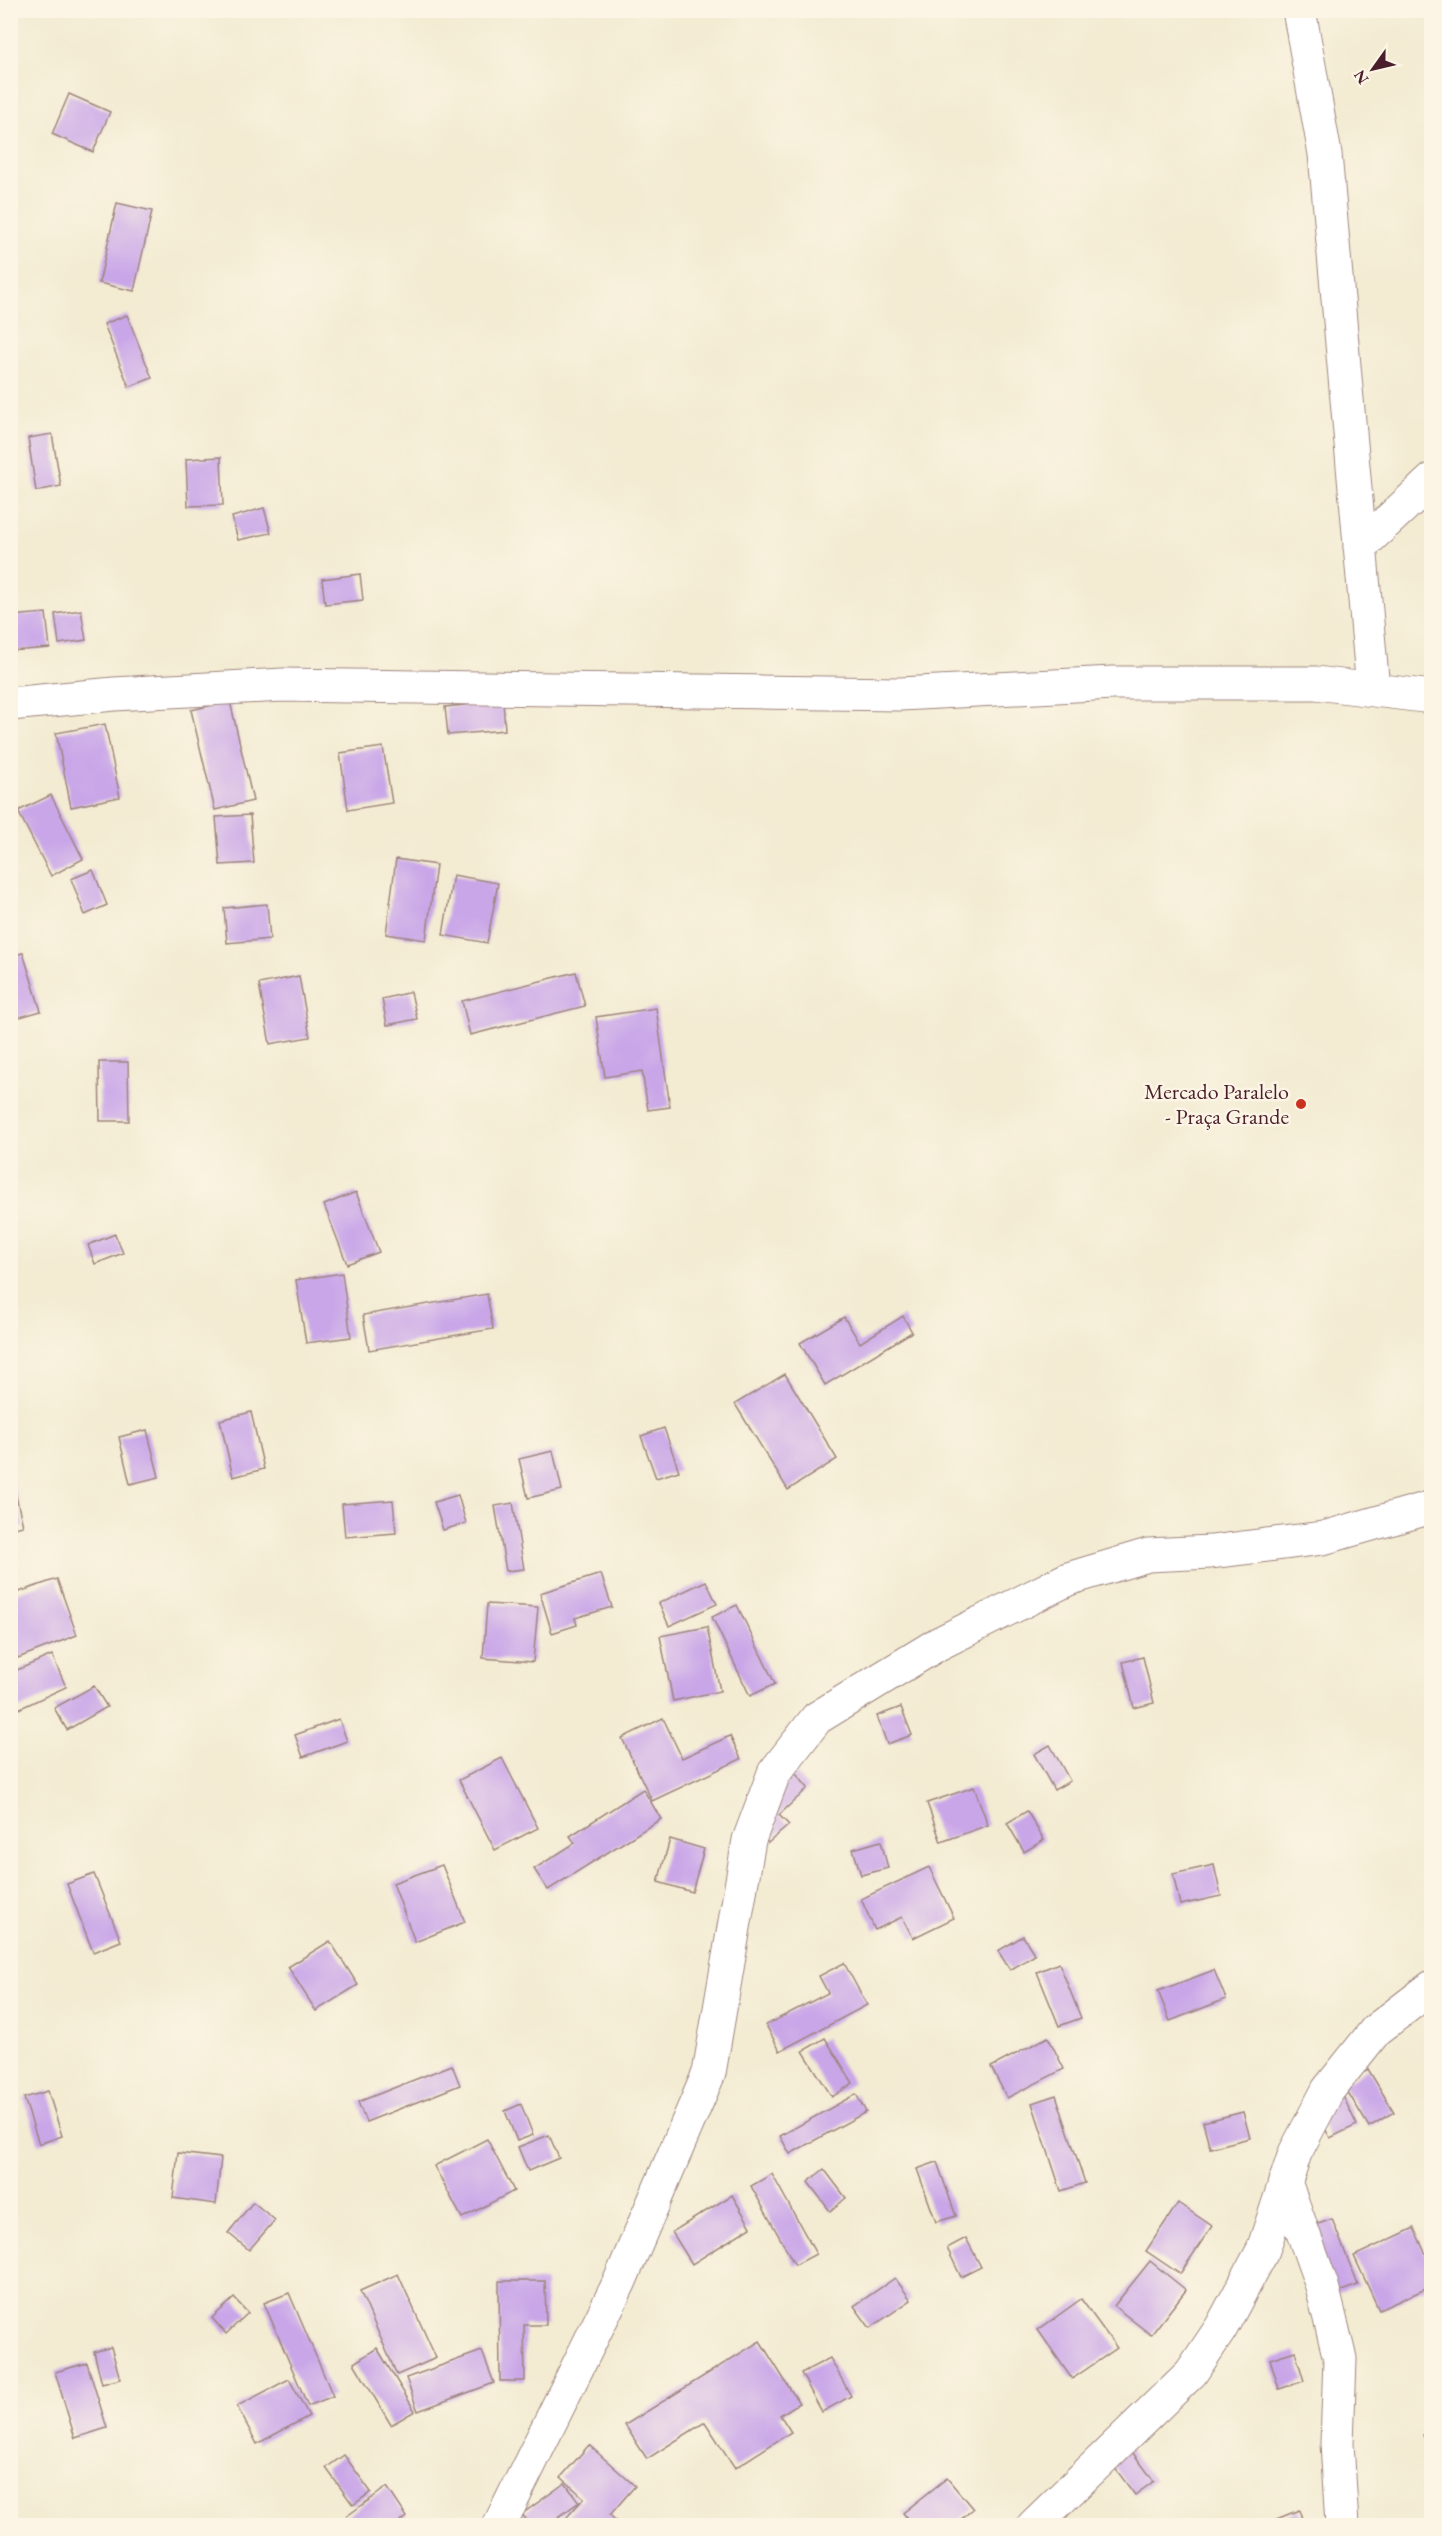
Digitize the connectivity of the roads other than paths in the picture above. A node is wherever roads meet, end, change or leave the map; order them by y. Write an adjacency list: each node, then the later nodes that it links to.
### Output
1 (1299, 10): 3 (street)
2 (1431, 480): 3 (street)
3 (1360, 548): 4 (street)
4 (1373, 689): 5 (street); 6 (street)
5 (1431, 697): 7 (street)
6 (10, 704)
7 (1431, 704)
8 (1431, 1507): 11 (street)
9 (1431, 1987): 10 (street)
10 (1285, 2182): 12 (street); 13 (street)
11 (499, 2526)
12 (1033, 2526)
13 (1342, 2526)

